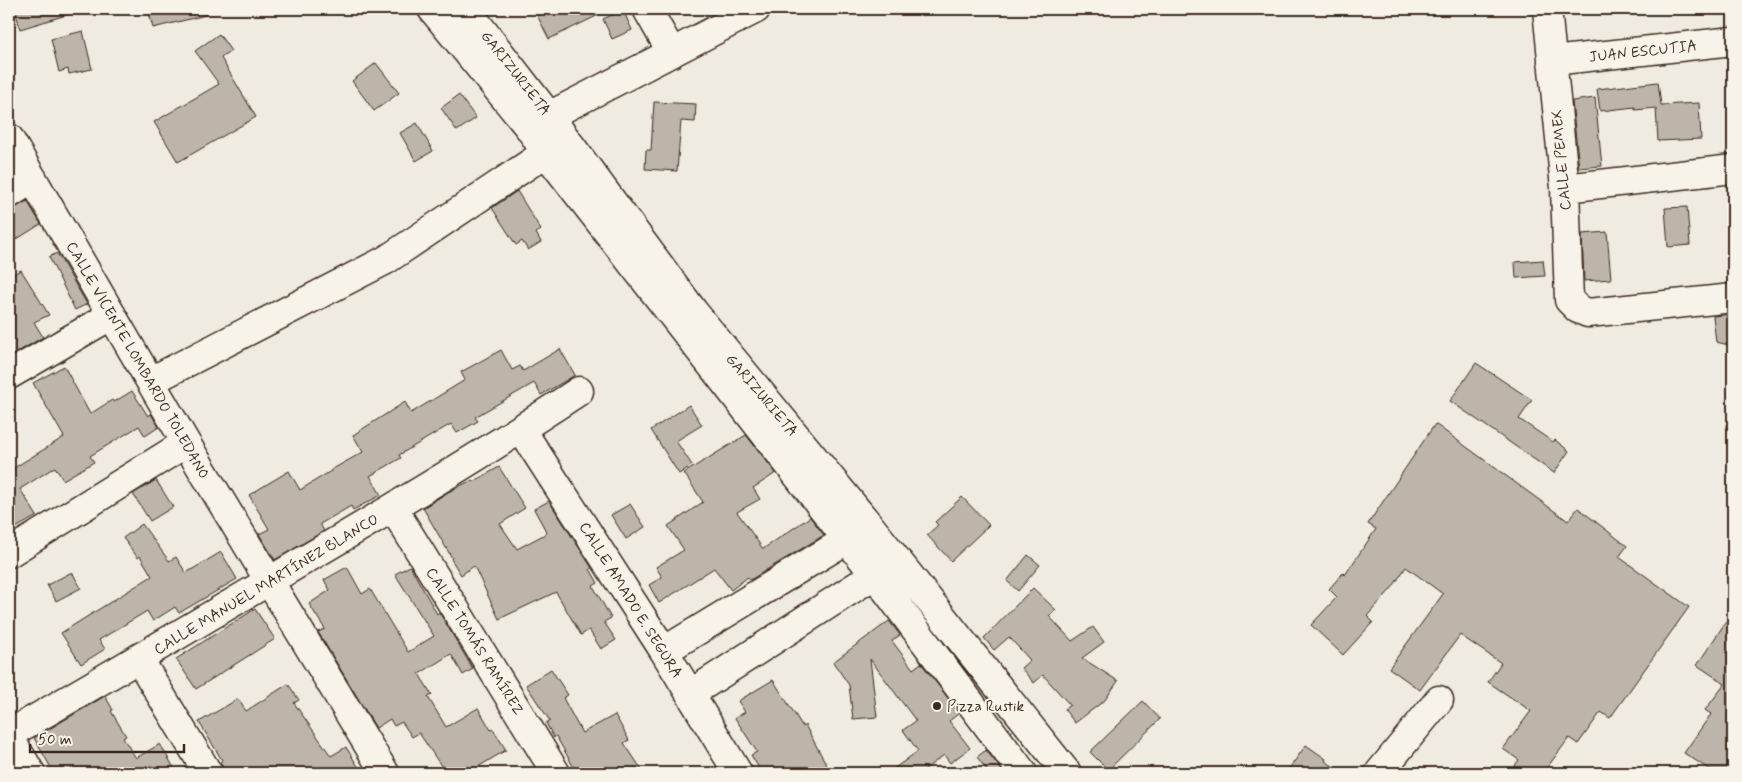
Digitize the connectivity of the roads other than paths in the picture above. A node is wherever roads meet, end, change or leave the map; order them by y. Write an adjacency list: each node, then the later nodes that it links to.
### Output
1 (432, 9): 9 (street, GARIZURIETA)
2 (466, 9): 9 (street, GARIZURIETA)
3 (647, 9): 7 (street)
4 (756, 9): 7 (street)
5 (1547, 9): 8 (street, CALLE PEMEX)
6 (1733, 41): 8 (street, JUAN ESCUTIA)
7 (672, 54): 9 (street)
8 (1552, 61): 14 (street, CALLE PEMEX)
9 (539, 122): 11 (street, GARIZURIETA)
10 (9, 138): 13 (street, CALLE VICENTE LOMBARDO TOLEDANO)
11 (556, 146): 19 (street); 24 (street, GARIZURIETA); 25 (street, GARIZURIETA)
12 (1733, 169): 14 (street)
13 (33, 179): 15 (street); 17 (street, CALLE VICENTE LOMBARDO TOLEDANO)
14 (1565, 188): 16 (street, CALLE PEMEX)
15 (9, 194)
16 (1733, 298)
17 (112, 315): 18 (street); 19 (street, CALLE VICENTE LOMBARDO TOLEDANO)
18 (9, 375)
19 (151, 381): 22 (street, CALLE VICENTE LOMBARDO TOLEDANO)
20 (578, 391): 21 (street, CALLE MANUEL MARTÍNEZ BLANCO)
21 (521, 429): 23 (street, CALLE MANUEL MARTÍNEZ BLANCO); 30 (street, CALLE AMADO E. SEGURA)
22 (186, 442): 26 (street); 29 (street, CALLE VICENTE LOMBARDO TOLEDANO)
23 (394, 508): 29 (street, CALLE MANUEL MARTÍNEZ BLANCO); 38 (street, CALLE TOMÁS RAMÍREZ)
24 (870, 526): 25 (street); 27 (street, GARIZURIETA)
25 (847, 540): 28 (street, GARIZURIETA); 30 (street)
26 (9, 553)
27 (897, 560): 28 (street); 41 (street, GARIZURIETA)
28 (874, 574): 32 (street); 40 (street, GARIZURIETA)
29 (269, 581): 31 (street, CALLE MANUEL MARTÍNEZ BLANCO); 37 (street, CALLE VICENTE LOMBARDO TOLEDANO)
30 (664, 651): 32 (street, CALLE AMADO E. SEGURA)
31 (139, 659): 34 (street, CALLE MANUEL MARTÍNEZ BLANCO); 36 (street)
32 (690, 694): 39 (street, CALLE AMADO E. SEGURA)
33 (1439, 700): 42 (street)
34 (9, 736): 35 (street)
35 (31, 773)
36 (208, 773)
37 (385, 773)
38 (556, 773)
39 (738, 773)
40 (1023, 773)
41 (1067, 773)
42 (1379, 773)

